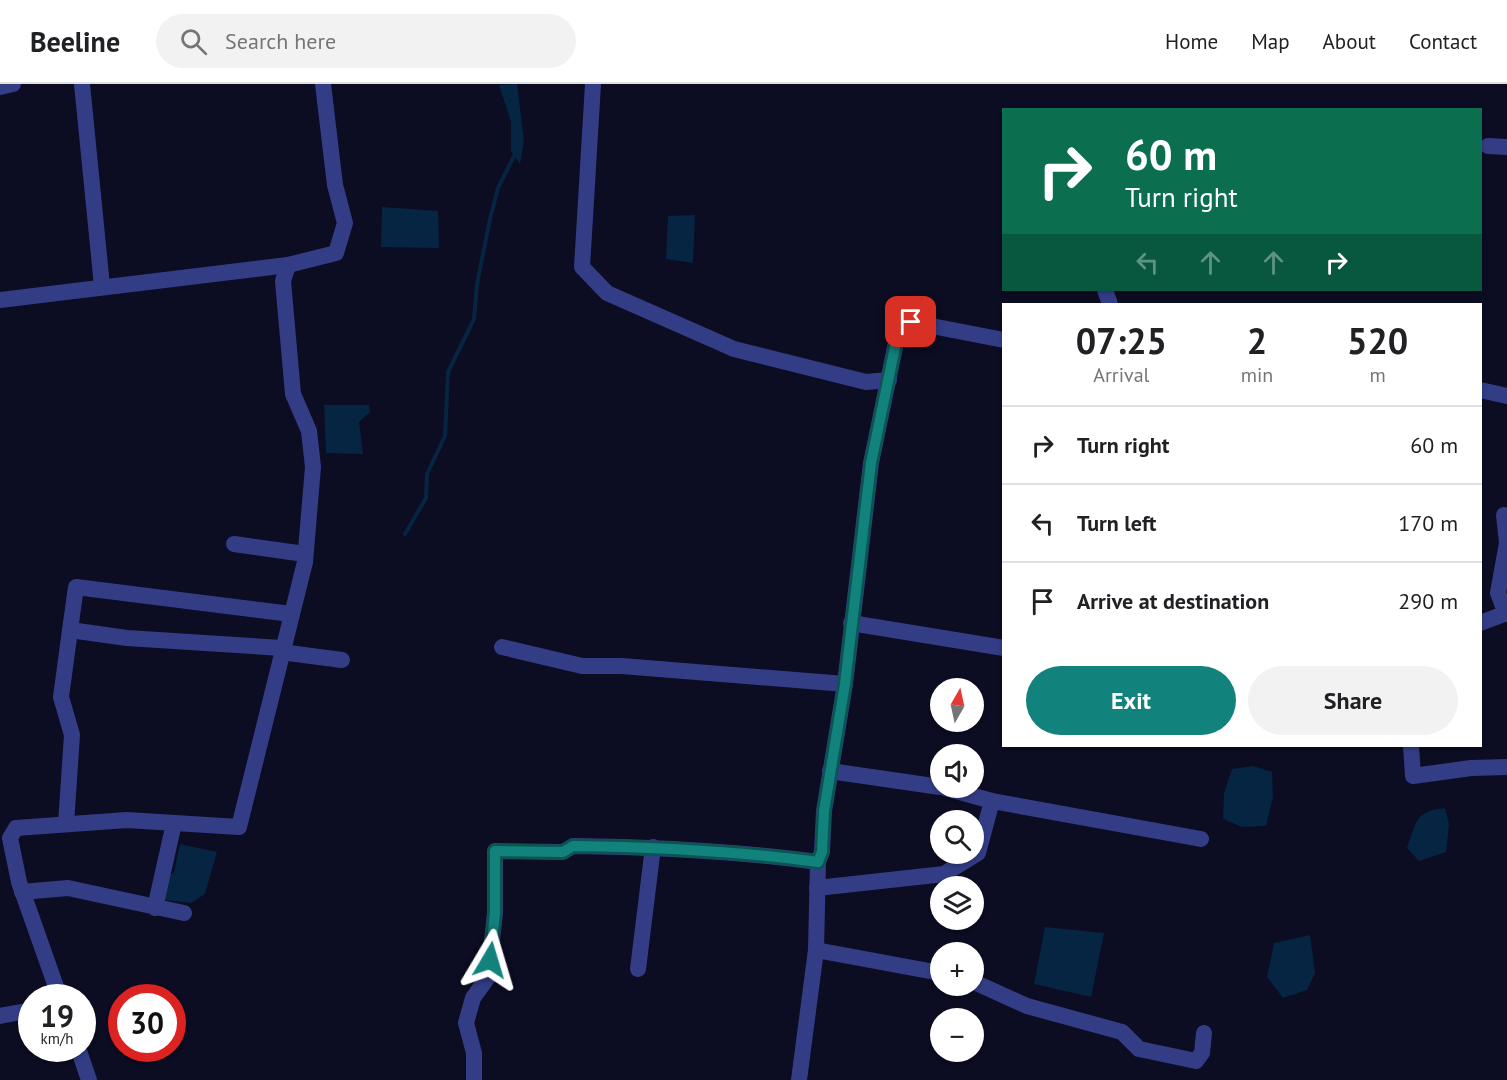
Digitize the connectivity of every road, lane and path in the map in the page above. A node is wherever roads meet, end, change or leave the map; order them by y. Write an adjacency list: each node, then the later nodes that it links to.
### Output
1 (13, 84): 5 (street)
2 (82, 84): 9 (street)
3 (323, 84): 8 (street)
4 (593, 84): 12 (street)
5 (0, 87)
6 (1488, 146): 7 (street)
7 (1507, 147)
8 (288, 265): 9 (street); 17 (street)
9 (102, 286): 10 (street)
10 (0, 300)
11 (1002, 340): 12 (street)
12 (889, 380): 21 (street)
13 (1482, 390): 14 (street)
14 (1507, 396)
15 (1504, 515): 19 (street)
16 (234, 544): 17 (street)
17 (305, 554): 18 (street)
18 (291, 614): 22 (street); 25 (street)
19 (1507, 614): 20 (street)
20 (1482, 622)
21 (851, 623): 24 (street); 27 (street)
22 (70, 630): 25 (street); 35 (street)
23 (502, 647): 27 (street)
24 (1002, 648)
25 (282, 650): 26 (street); 34 (street)
26 (342, 660)
27 (845, 684): 30 (street)
28 (1410, 747): 29 (street)
29 (1507, 767)
30 (830, 771): 31 (street); 38 (street)
31 (930, 785)
32 (982, 798): 33 (street)
33 (992, 801): 36 (street); 39 (street)
34 (174, 823): 35 (street); 41 (street)
35 (66, 824): 40 (street)
36 (1202, 839)
37 (653, 847): 38 (street); 44 (street); 53 (street)
38 (818, 862): 39 (street)
39 (817, 888): 43 (street)
40 (22, 892): 41 (street); 46 (street)
41 (155, 908): 42 (street)
42 (184, 913)
43 (816, 950): 45 (street); 54 (street)
44 (638, 969)
45 (930, 971)
46 (55, 984)
47 (984, 987): 50 (street)
48 (18, 1013): 49 (street)
49 (0, 1016)
50 (1204, 1033)
51 (83, 1062): 52 (street)
52 (89, 1080)
53 (474, 1080)
54 (799, 1080)

